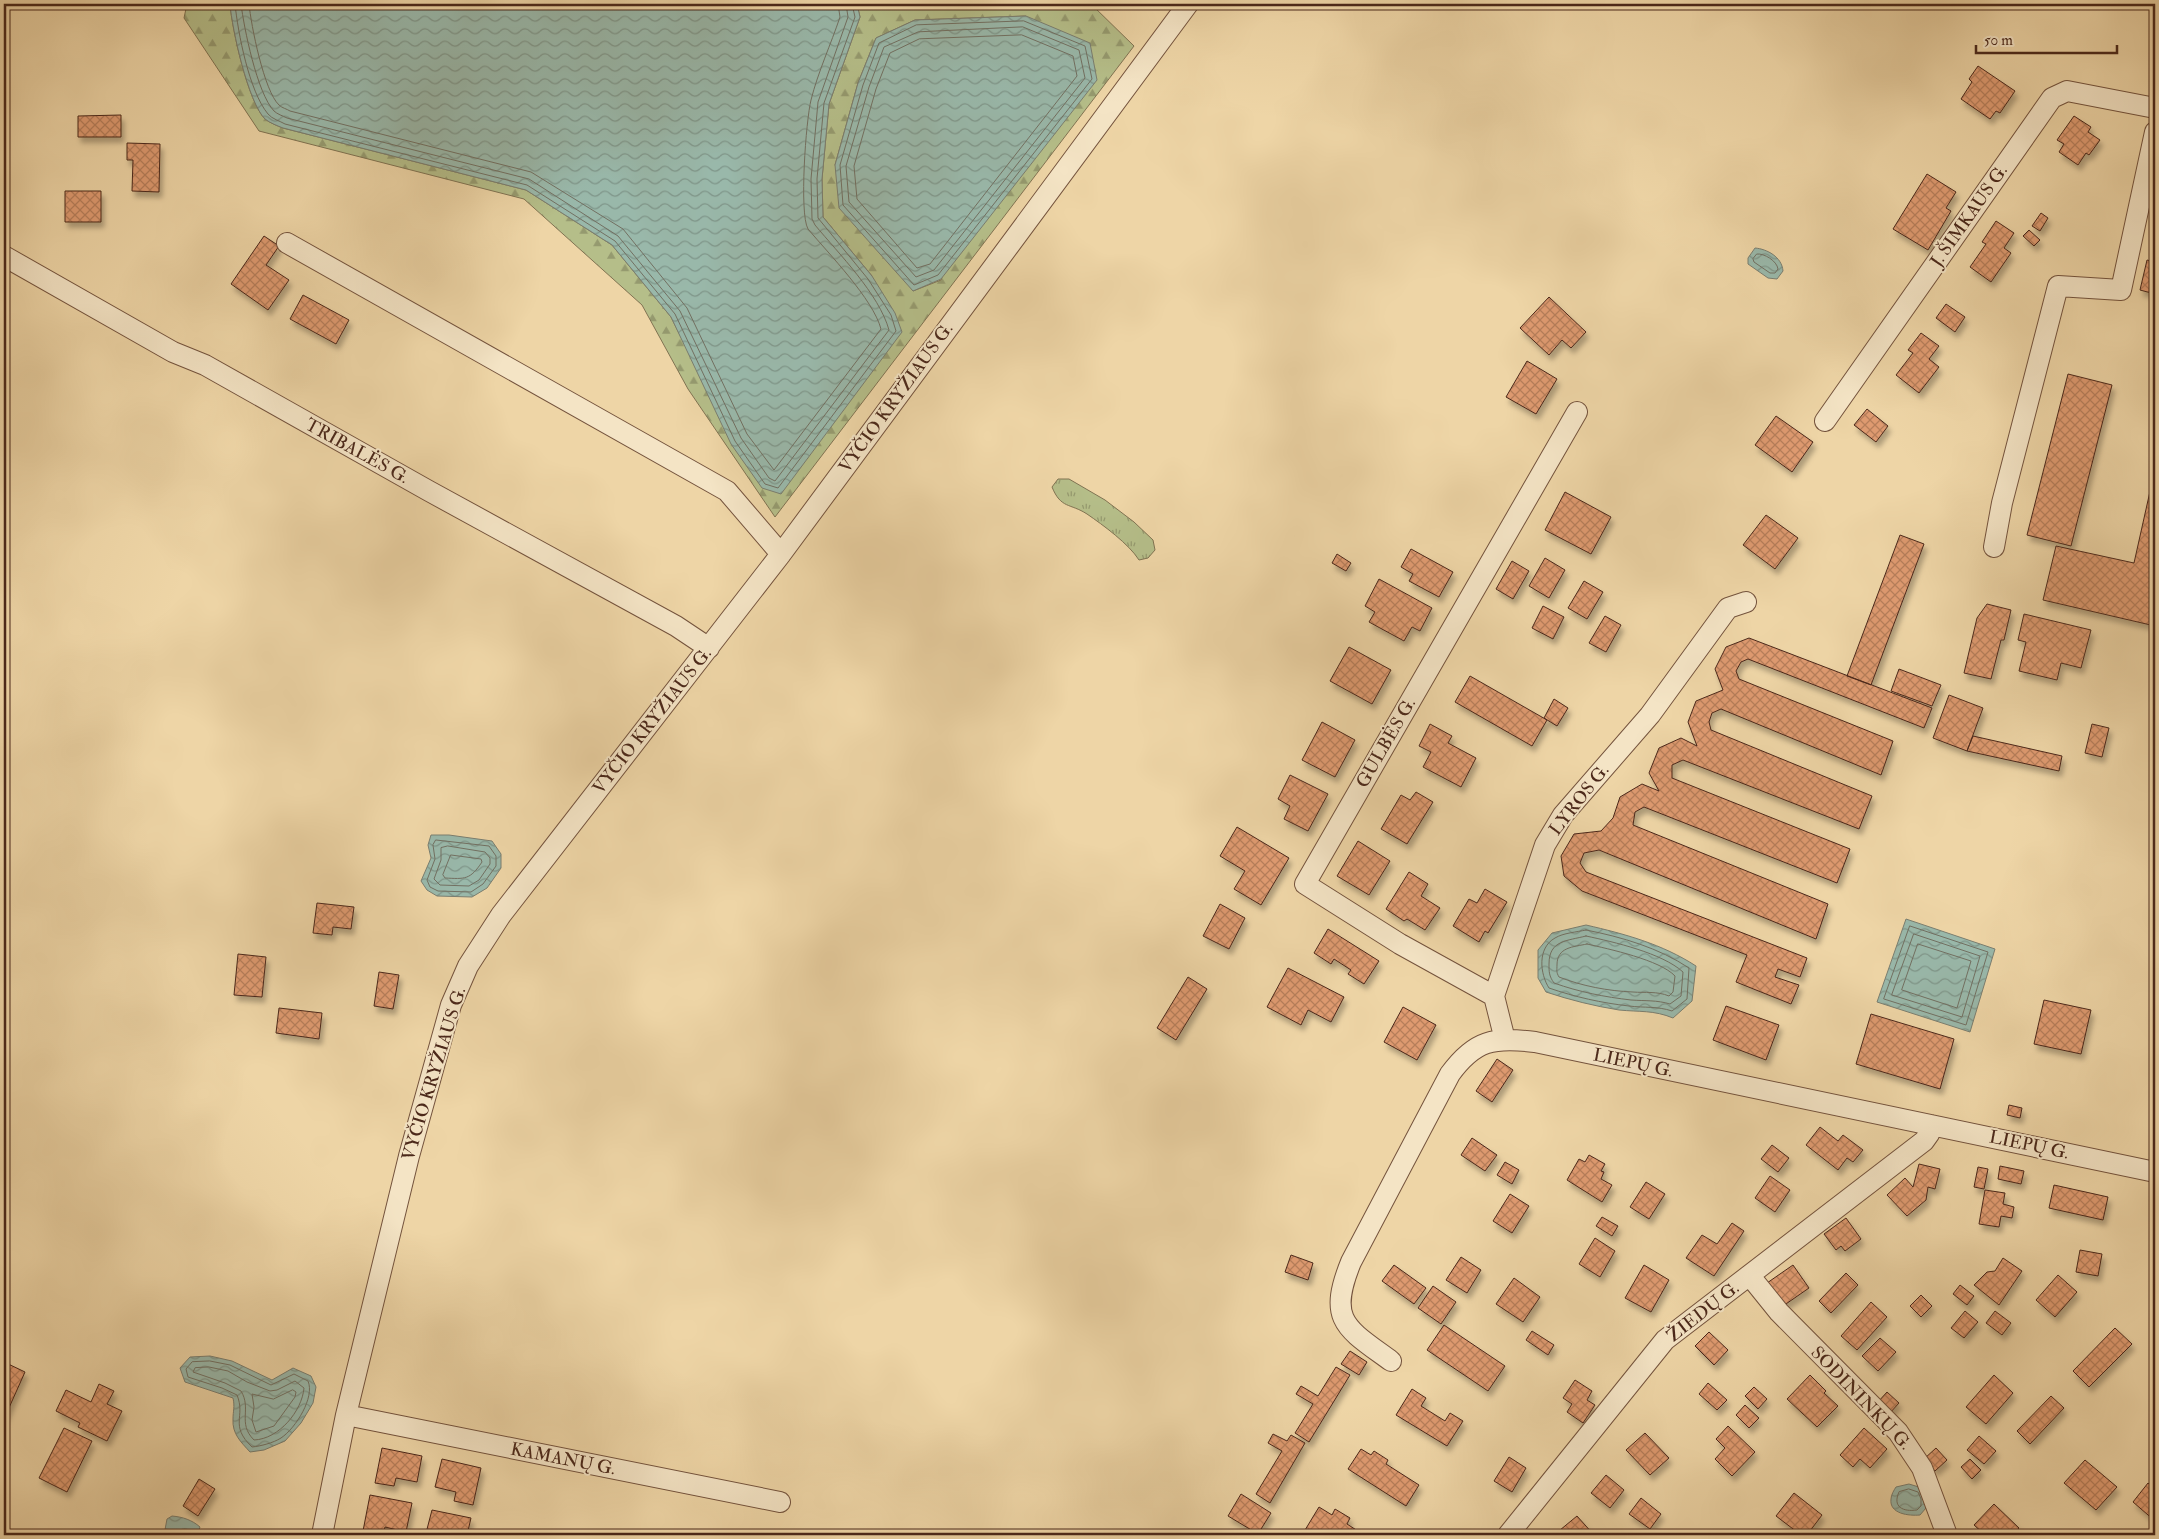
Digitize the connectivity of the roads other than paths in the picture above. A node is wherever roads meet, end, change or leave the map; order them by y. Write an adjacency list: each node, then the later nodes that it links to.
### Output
1 (1188, 4): 9 (street, VYČIO KRYŽIAUS G.)
2 (2155, 108): 7 (street, J. ŠIMKAUS G.)
3 (2155, 132): 8 (street)
4 (287, 243): 9 (street)
5 (4, 256): 11 (street, TRIBALĖS G.)
6 (1577, 412): 12 (street, GULBĖS G.)
7 (1825, 422)
8 (1994, 547)
9 (781, 554): 11 (street, VYČIO KRYŽIAUS G.)
10 (1746, 602): 12 (street, LYROS G.)
11 (709, 648): 18 (street, VYČIO KRYŽIAUS G.)
12 (1494, 996): 13 (street)
13 (1505, 1040): 14 (street, LIEPŲ G.); 17 (street, LIEPŲ G.)
14 (1931, 1124): 15 (street, LIEPŲ G.); 16 (street, ŽIEDŲ G.)
15 (2155, 1172)
16 (1750, 1276): 21 (street, ŽIEDŲ G.); 22 (street, SODININKŲ G.)
17 (1391, 1361)
18 (346, 1415): 19 (street, KAMANŲ G.); 20 (street, VYČIO KRYŽIAUS G.)
19 (780, 1502)
20 (322, 1535)
21 (1508, 1535)
22 (1947, 1535)

